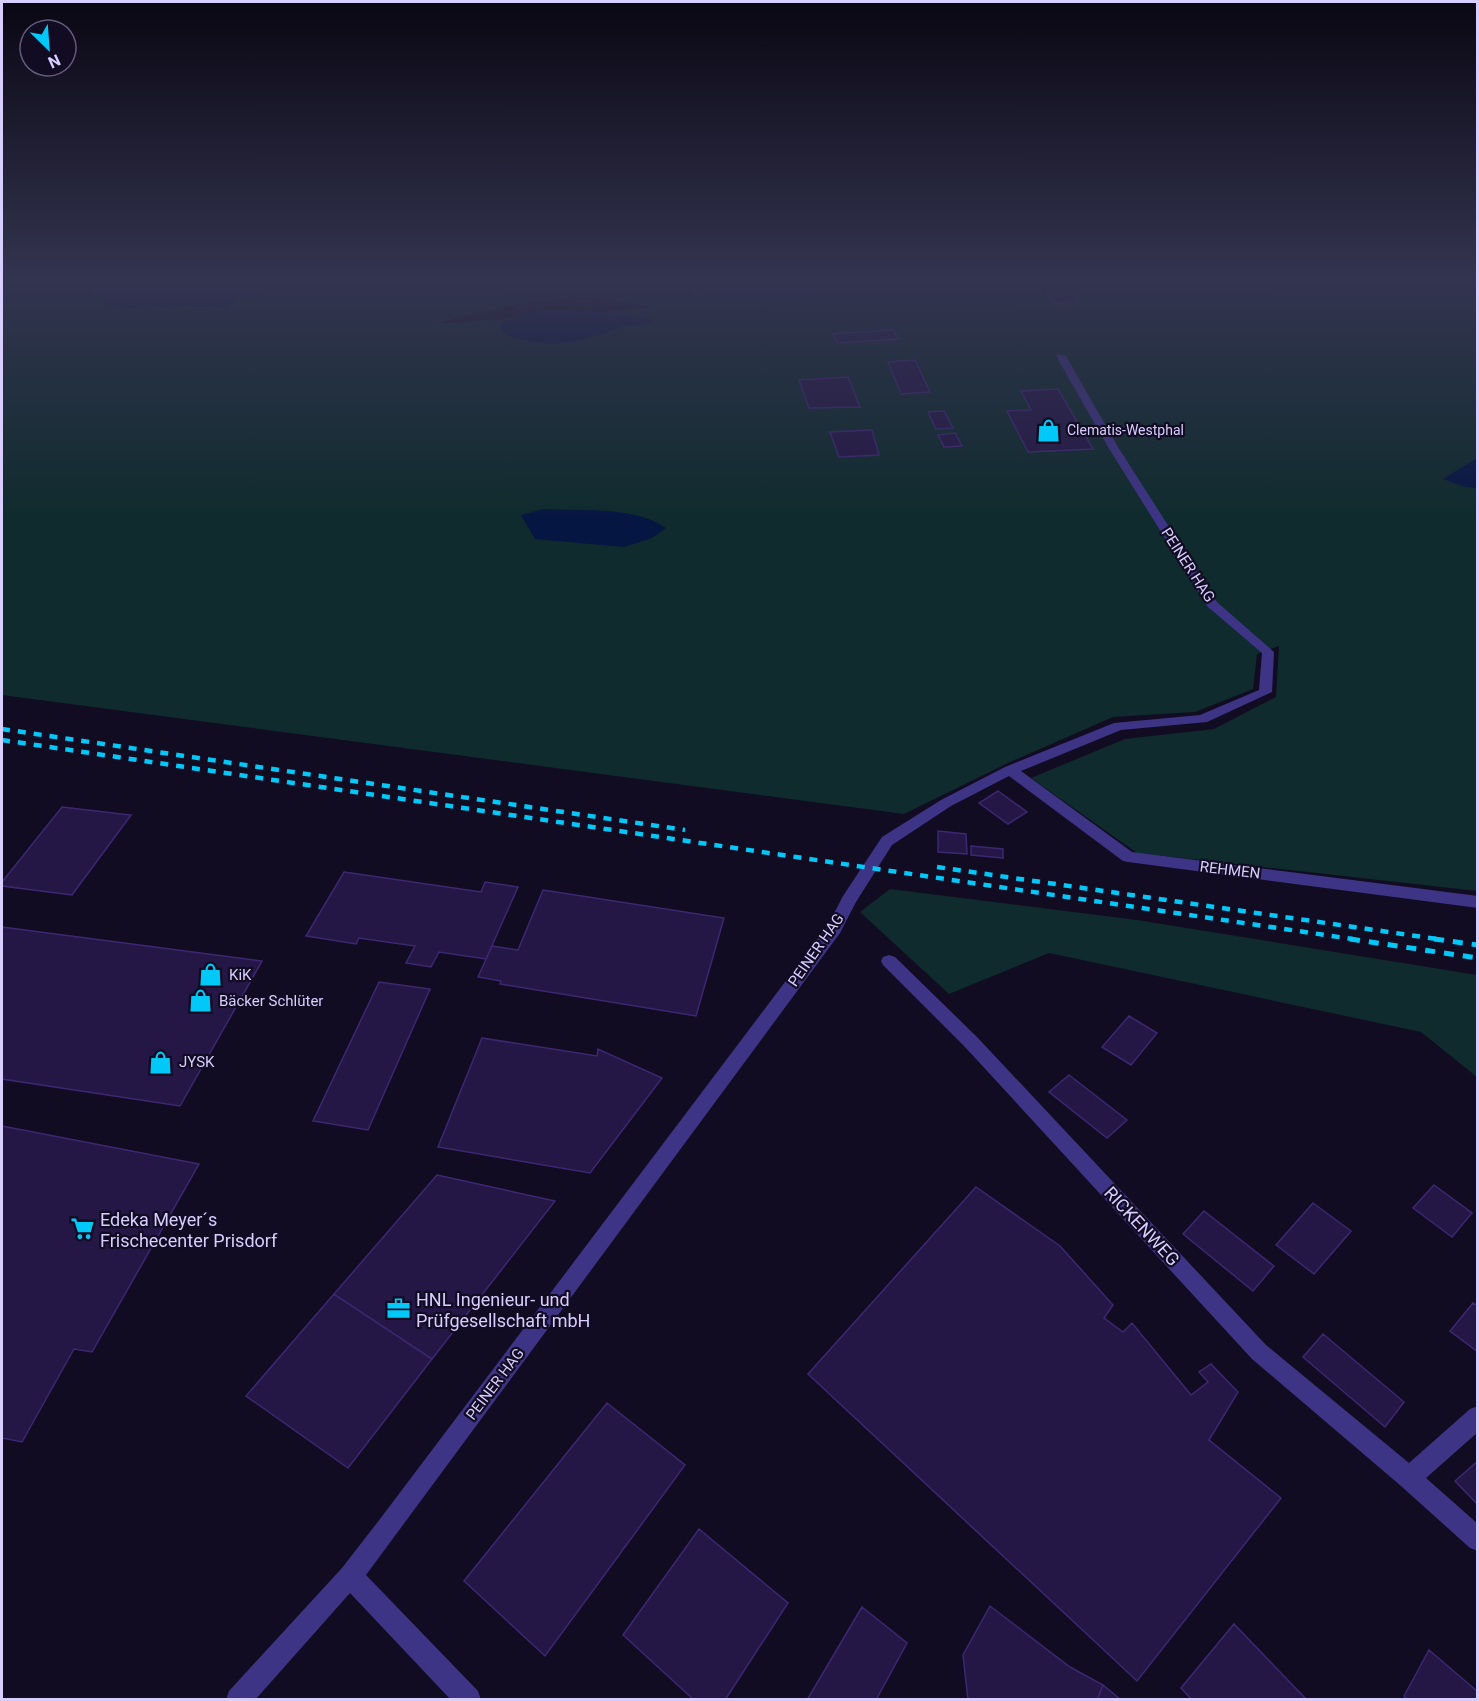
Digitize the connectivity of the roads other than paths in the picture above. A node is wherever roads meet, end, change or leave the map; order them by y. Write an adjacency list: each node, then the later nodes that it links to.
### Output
1 (1064, 360): 2 (street, PEINER HAG)
2 (1010, 770): 3 (street, REHMEN); 8 (street, PEINER HAG)
3 (1478, 902)
4 (889, 961): 6 (street, RICKENWEG)
5 (1478, 1417): 6 (street)
6 (1409, 1478): 7 (street, RICKENWEG)
7 (1478, 1540)
8 (350, 1576): 9 (street, PEINER HAG); 10 (street)
9 (238, 1700)
10 (470, 1700)

